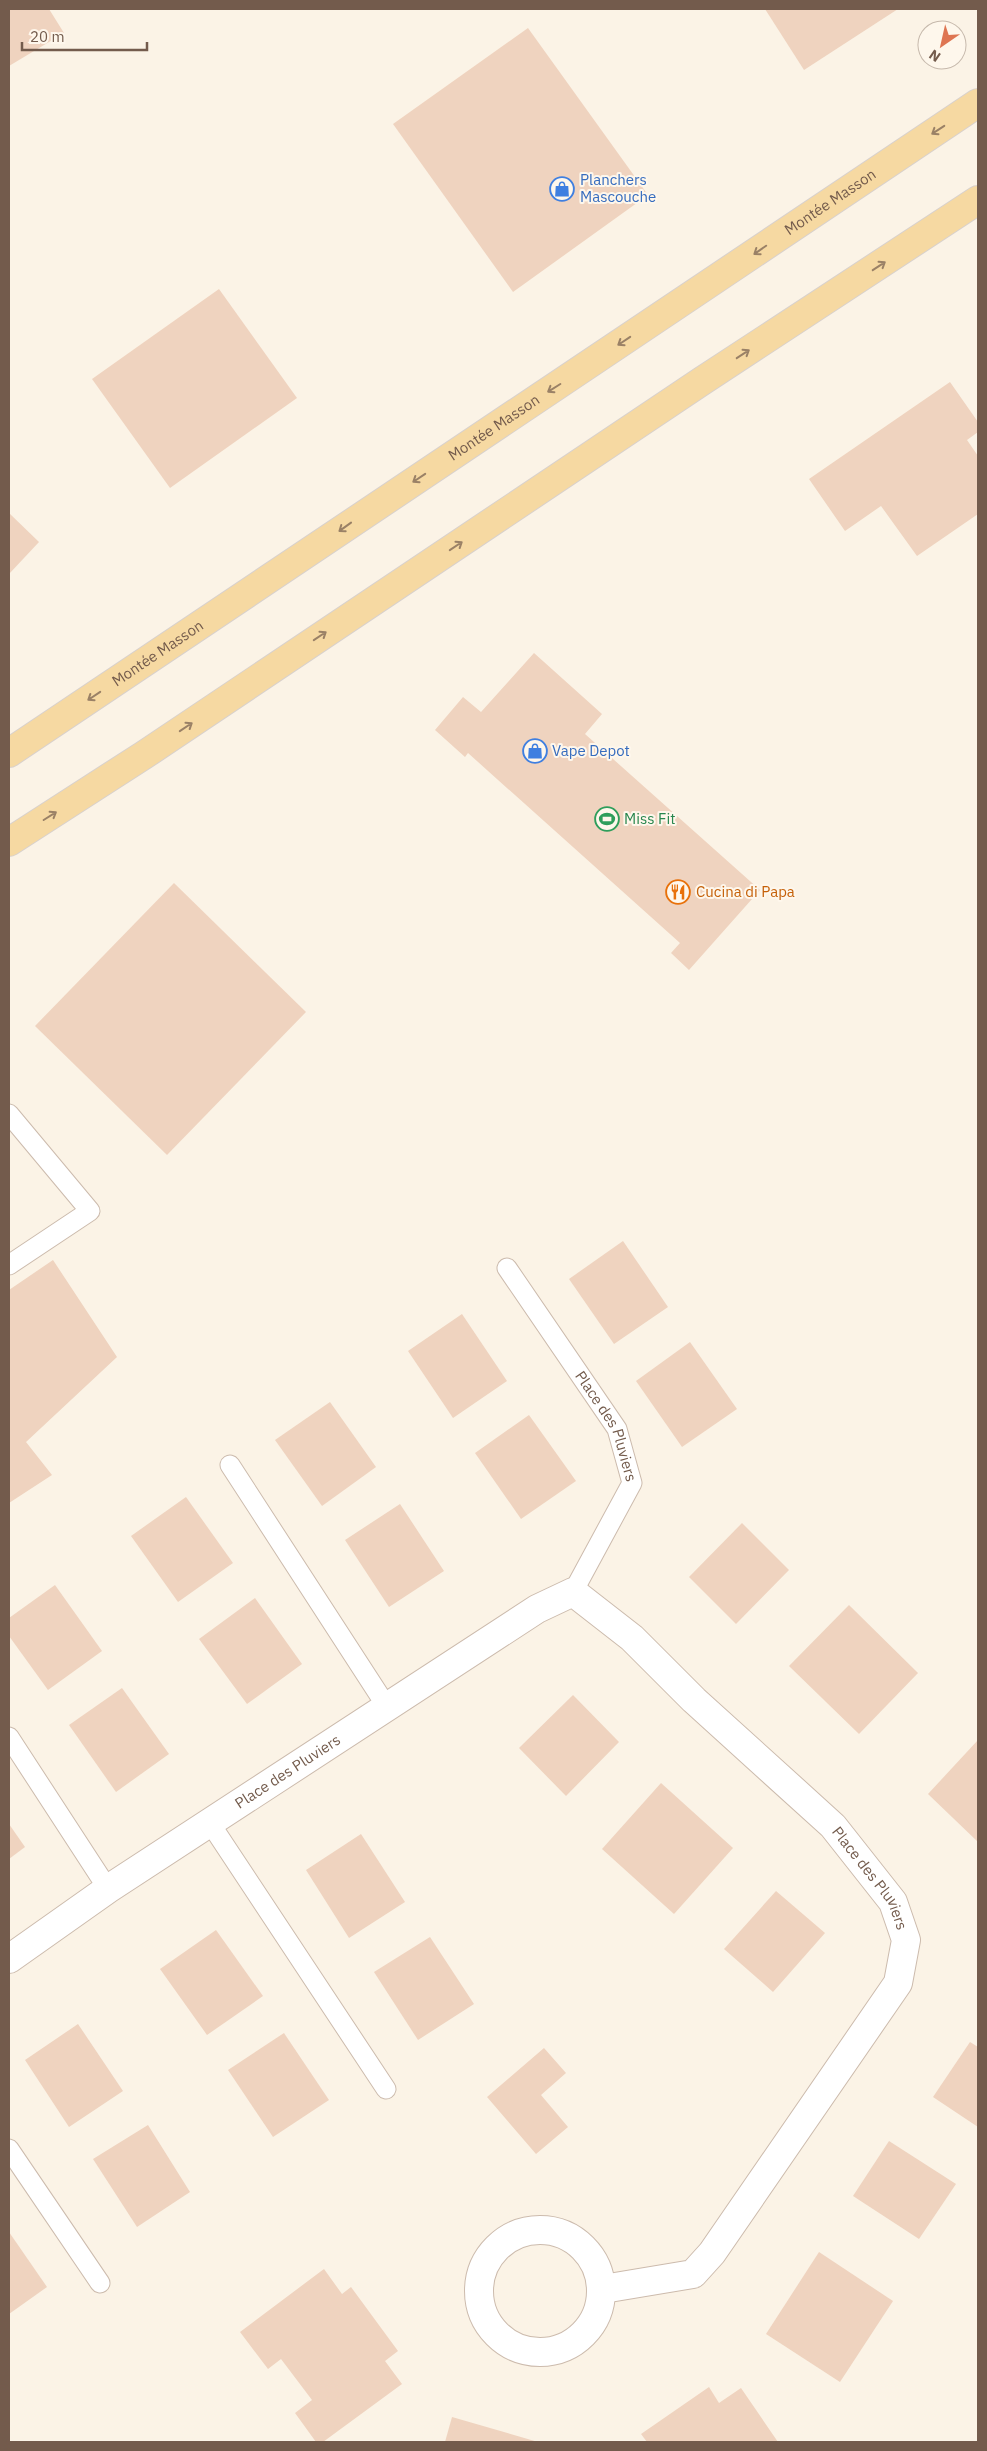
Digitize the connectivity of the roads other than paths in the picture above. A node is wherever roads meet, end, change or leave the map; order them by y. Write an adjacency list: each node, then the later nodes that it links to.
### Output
1 (978, 103): 3 (main road, Montée Masson, one-way to 3)
2 (978, 200): 4 (main road, one-way to 2)
3 (9, 752)
4 (9, 842)
5 (9, 1114): 6 (lane)
6 (9, 1265)
7 (508, 1268): 9 (lane, Place des Pluviers)
8 (230, 1465): 10 (lane)
9 (573, 1592): 10 (street, Place des Pluviers); 18 (street, Place des Pluviers)
10 (387, 1708): 12 (street, Place des Pluviers)
11 (9, 1737): 13 (lane)
12 (210, 1823): 13 (street, Place des Pluviers); 15 (lane)
13 (108, 1889): 14 (street, Place des Pluviers)
14 (9, 1959)
15 (386, 2089)
16 (9, 2149): 17 (lane)
17 (100, 2283)
18 (603, 2289): 18 (street)

